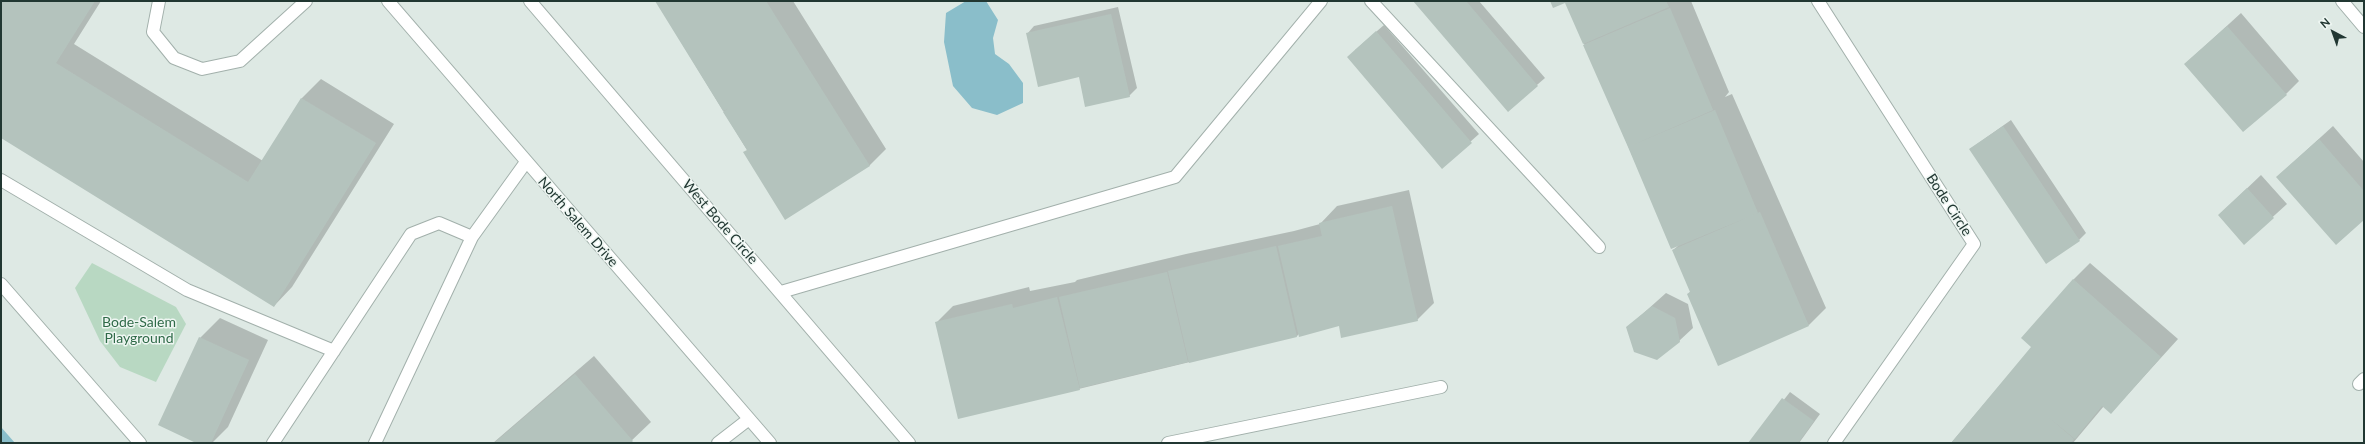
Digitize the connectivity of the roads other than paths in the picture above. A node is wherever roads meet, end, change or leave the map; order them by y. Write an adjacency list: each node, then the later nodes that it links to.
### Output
1 (159, 1): 2 (street)
2 (306, 1)
3 (388, 1): 10 (street, North Salem Drive)
4 (530, 1): 15 (street, West Bode Circle)
5 (1321, 1): 15 (street)
6 (1371, 1): 13 (street)
7 (1818, 1): 26 (street, Bode Circle)
8 (2342, 1): 9 (street)
9 (2364, 27)
10 (526, 162): 12 (street); 18 (street, North Salem Drive)
11 (1, 180): 16 (street)
12 (472, 237): 16 (street); 21 (street)
13 (1599, 247)
14 (1, 284): 19 (street)
15 (781, 292): 24 (street, West Bode Circle)
16 (334, 351): 20 (street)
17 (1441, 387): 25 (street)
18 (749, 419): 22 (street); 23 (street, North Salem Drive)
19 (140, 443)
20 (273, 443)
21 (375, 443)
22 (718, 443)
23 (770, 443)
24 (909, 443)
25 (1168, 443)
26 (1834, 443)

